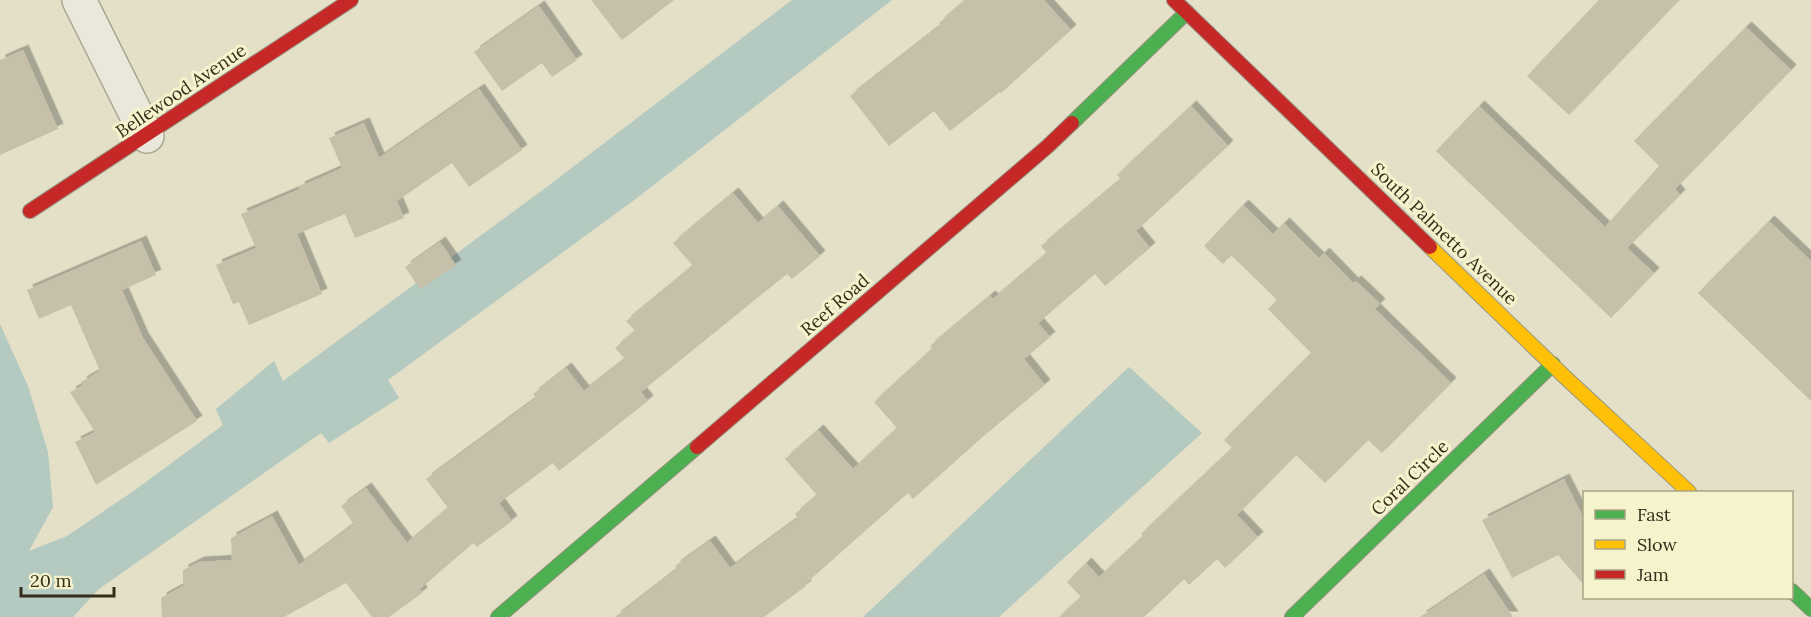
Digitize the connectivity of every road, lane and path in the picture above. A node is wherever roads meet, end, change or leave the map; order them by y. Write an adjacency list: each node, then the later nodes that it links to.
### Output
1 (79, 0): 5 (street)
2 (351, 0): 5 (street, Bellewood Avenue)
3 (1174, 0): 4 (street, South Palmetto Avenue)
4 (1187, 12): 7 (street, South Palmetto Avenue); 11 (street, Reef Road)
5 (147, 136): 6 (street, Bellewood Avenue)
6 (30, 211)
7 (1553, 364): 8 (street, South Palmetto Avenue); 12 (street, Coral Circle)
8 (1688, 491)
9 (1793, 593): 10 (street)
10 (1811, 609)
11 (498, 617)
12 (1292, 617)

